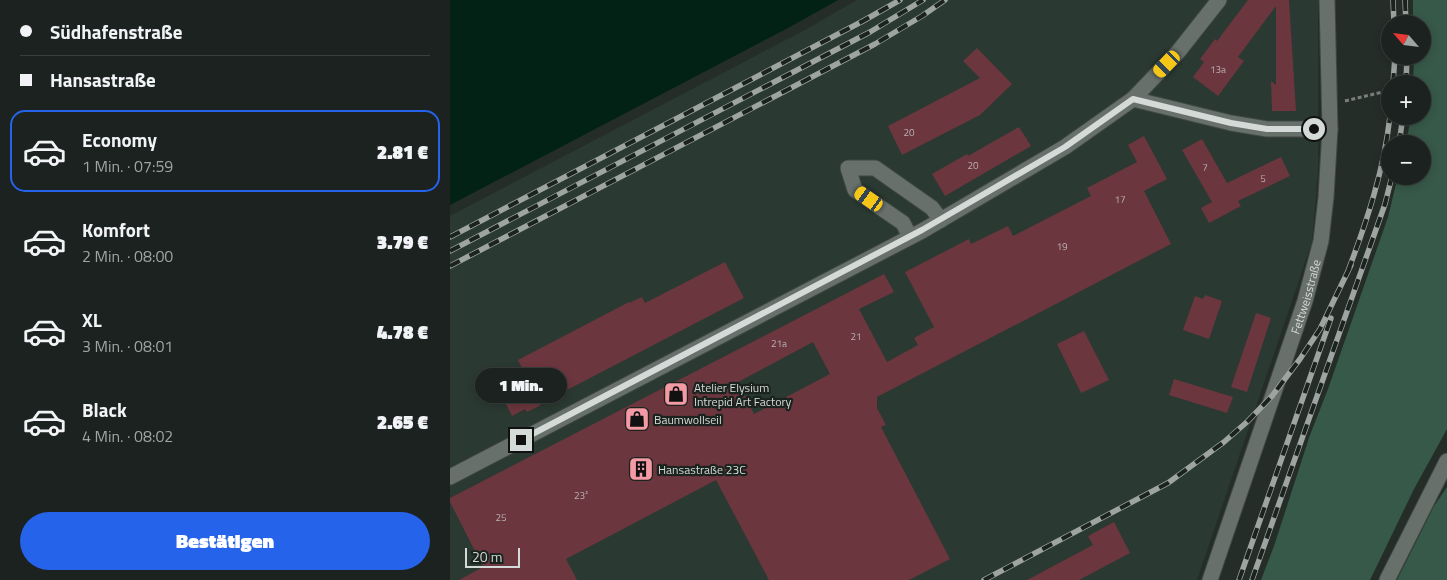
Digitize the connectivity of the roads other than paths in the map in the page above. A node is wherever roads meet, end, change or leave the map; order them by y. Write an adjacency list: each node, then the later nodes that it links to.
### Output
1 (1219, 0): 3 (street)
2 (1327, 0): 4 (street, Fettweisstraße)
3 (1133, 99): 4 (street); 5 (street)
4 (1330, 129): 11 (street, Fettweisstraße)
5 (941, 220): 6 (street); 6 (street)
6 (910, 237): 9 (street)
7 (1447, 461): 10 (street)
8 (1447, 474): 10 (street)
9 (450, 477)
10 (1429, 500): 12 (street)
11 (1210, 580)
12 (1387, 580)

